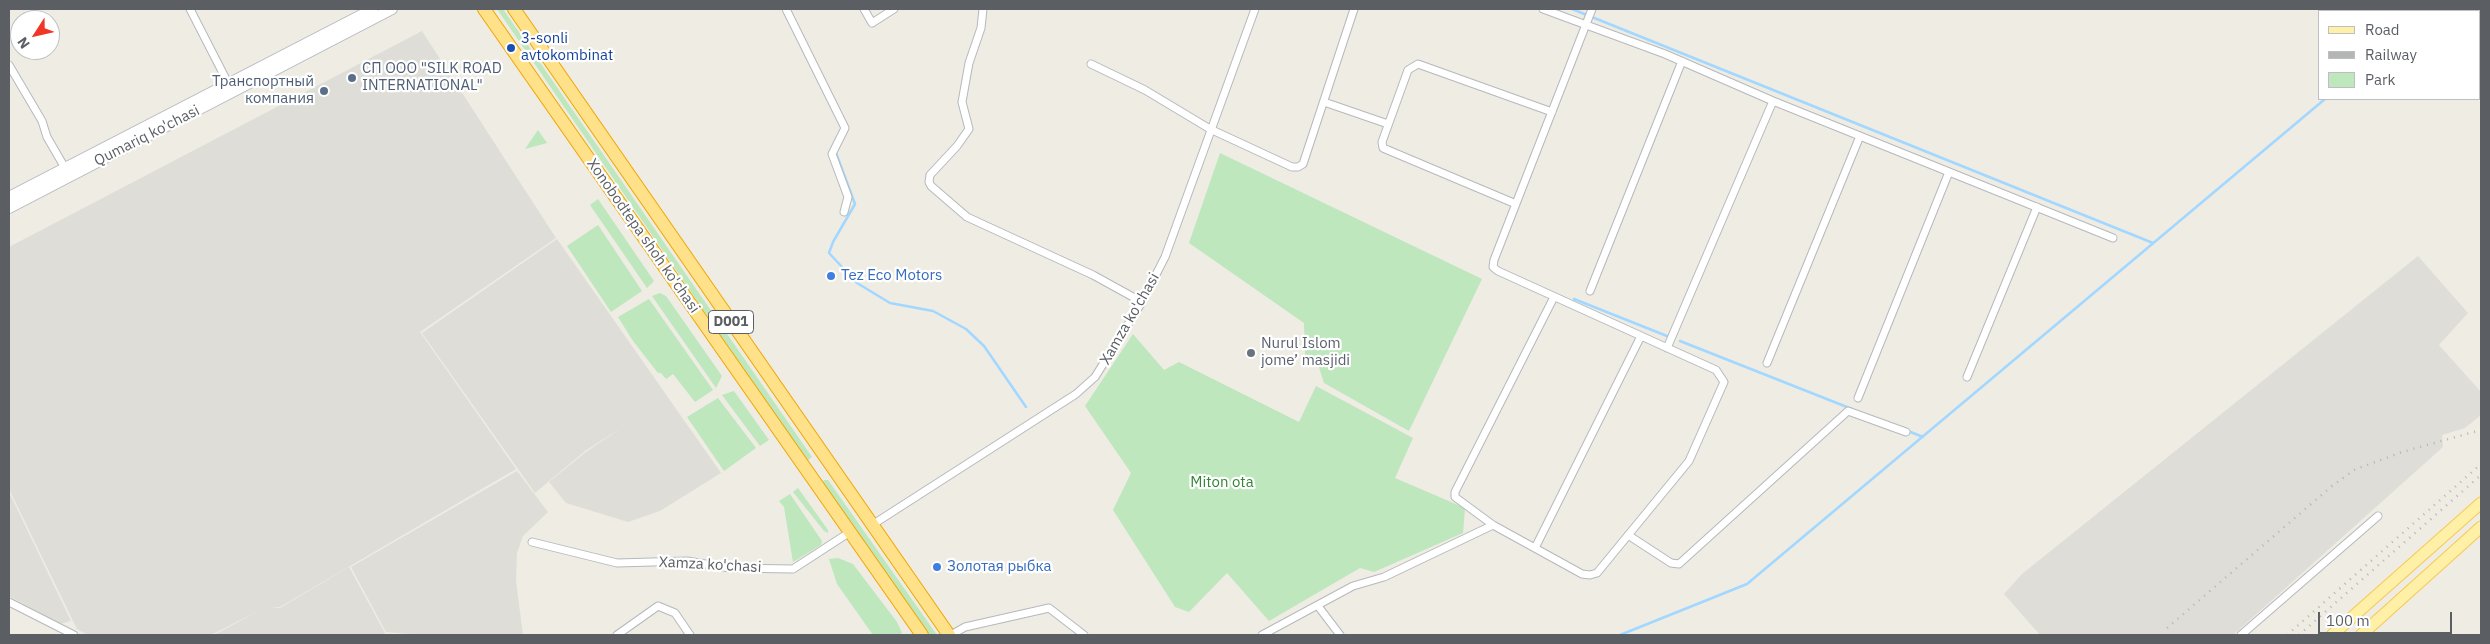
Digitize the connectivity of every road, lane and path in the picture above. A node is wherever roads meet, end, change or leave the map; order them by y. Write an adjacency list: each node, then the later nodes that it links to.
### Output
1 (190, 9): 19 (street)
2 (373, 9): 14 (main road, Qumariq ko'chasi)
3 (392, 9): 14 (main road, Qumariq ko'chasi)
4 (484, 9): 44 (highway, Xonobodtepa shoh ko'chasi / D001)
5 (514, 9): 43 (highway, Xonobodtepa shoh ko'chasi / D001)
6 (786, 9): 32 (street)
7 (864, 9): 8 (street)
8 (894, 9)
9 (983, 9): 36 (street)
10 (1255, 9): 24 (street, Xamza ko'chasi)
11 (1354, 9): 21 (street)
12 (1543, 9): 15 (street)
13 (1592, 9): 15 (street)
14 (362, 15): 19 (main road, Qumariq ko'chasi)
15 (1586, 25): 16 (street); 22 (street)
16 (1682, 61): 20 (street); 34 (street)
17 (1091, 64): 24 (street)
18 (9, 65): 26 (street)
19 (230, 88): 26 (main road, Qumariq ko'chasi); 30 (main road, Qumariq ko'chasi)
20 (1773, 101): 25 (street); 38 (street)
21 (1324, 102): 23 (street); 24 (street)
22 (1552, 112): 23 (street); 29 (street)
23 (1388, 124): 29 (street)
24 (1210, 129): 36 (street, Xamza ko'chasi)
25 (1860, 136): 27 (street); 39 (street)
26 (65, 168): 28 (main road, Qumariq ko'chasi)
27 (1949, 172): 31 (street); 41 (street)
28 (9, 197)
29 (1516, 204): 35 (street)
30 (9, 208)
31 (2037, 208): 33 (street); 40 (street)
32 (844, 212)
33 (2113, 238)
34 (1590, 291)
35 (1554, 297): 37 (street); 48 (street)
36 (1142, 302): 47 (street, Xamza ko'chasi)
37 (1641, 336): 38 (street); 53 (street)
38 (1667, 348): 51 (street)
39 (1767, 363)
40 (1967, 377)
41 (1858, 398)
42 (1906, 432): 51 (street)
43 (833, 468): 44 (highway); 47 (highway, Xonobodtepa shoh ko'chasi / D001)
44 (814, 481): 50 (highway, Xonobodtepa shoh ko'chasi / D001)
45 (2481, 503): 65 (main road)
46 (2378, 516): 64 (street)
47 (872, 525): 60 (highway, Xonobodtepa shoh ko'chasi / D001)
48 (1493, 525): 53 (street); 55 (street)
49 (2481, 527): 66 (main road)
50 (850, 532): 52 (street, Xamza ko'chasi); 59 (highway, Xonobodtepa shoh ko'chasi / D001)
51 (1628, 535): 53 (street)
52 (532, 542)
53 (1535, 548)
54 (9, 602): 56 (street)
55 (1318, 606): 62 (street); 63 (street)
56 (74, 635)
57 (617, 635): 58 (street)
58 (690, 635)
59 (922, 635)
60 (950, 635): 61 (street)
61 (1084, 635)
62 (1262, 635)
63 (1340, 635)
64 (2240, 635)
65 (2332, 635)
66 (2361, 635)

